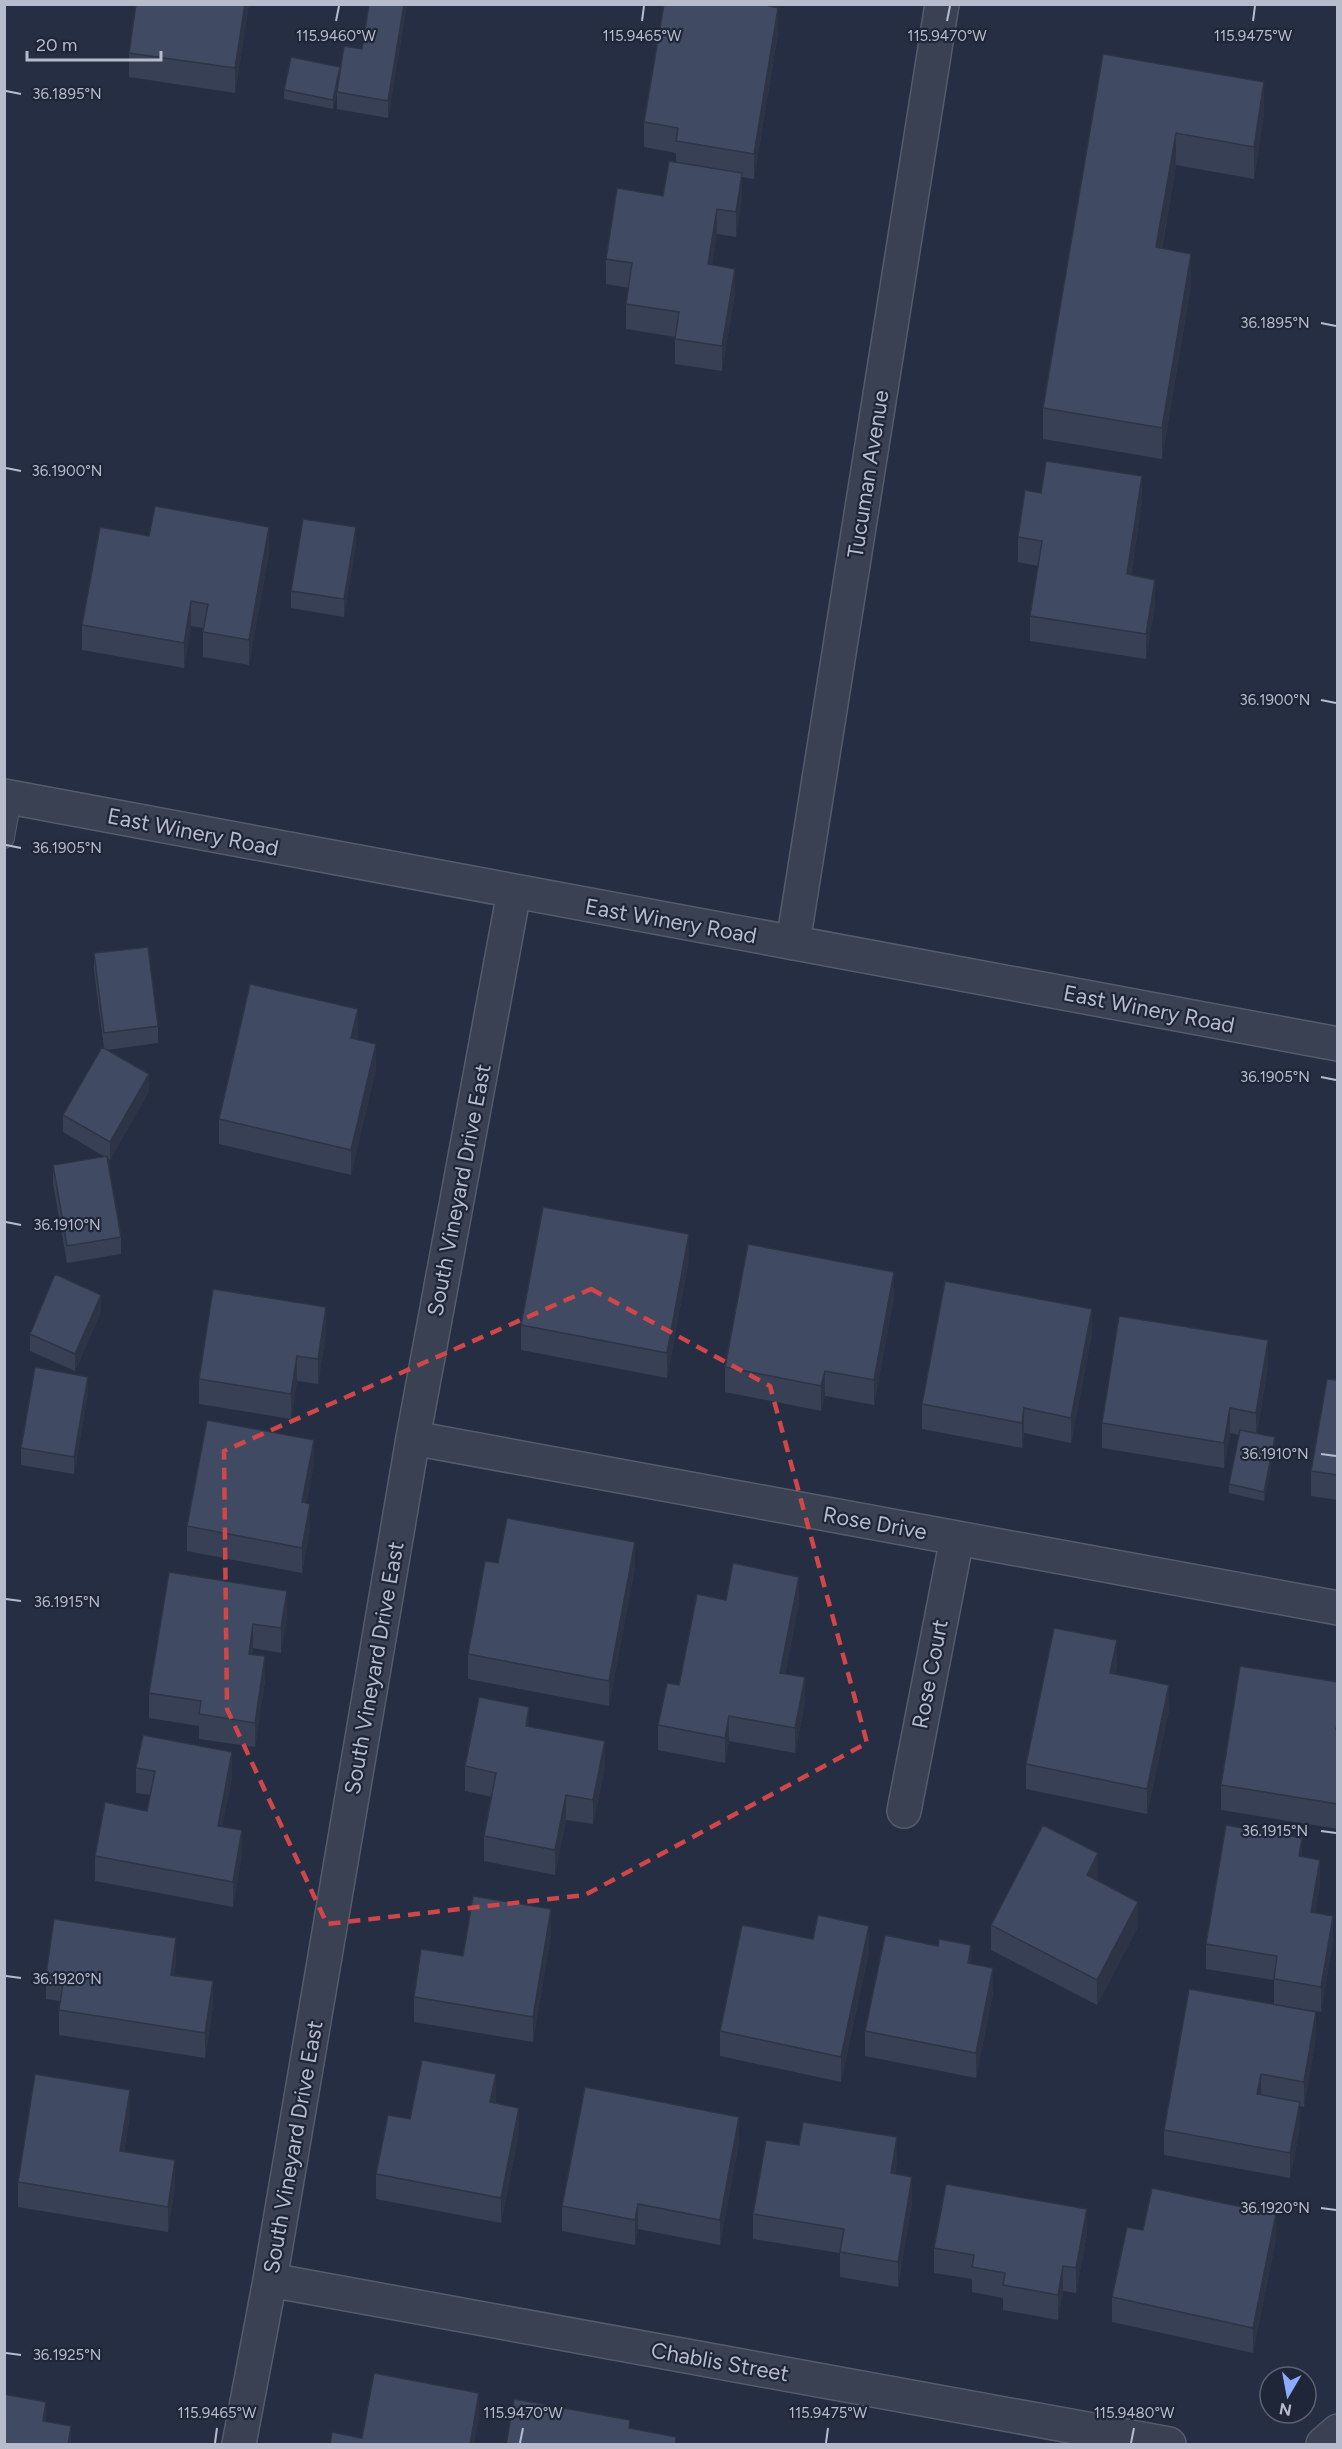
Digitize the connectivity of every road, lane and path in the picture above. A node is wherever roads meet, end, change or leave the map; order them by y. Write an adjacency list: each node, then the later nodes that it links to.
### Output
1 (942, 4): 5 (street, Tucuman Avenue)
2 (8, 797): 3 (lane); 4 (street, East Winery Road)
3 (4, 838)
4 (514, 892): 5 (street, East Winery Road); 7 (street, South Vineyard Drive East)
5 (793, 943): 6 (street, East Winery Road)
6 (1338, 1044)
7 (413, 1438): 8 (street, Rose Drive); 11 (street, South Vineyard Drive East)
8 (957, 1538): 9 (street, Rose Drive); 10 (street, Rose Court)
9 (1338, 1608)
10 (904, 1811)
11 (270, 2280): 13 (street, South Vineyard Drive East); 14 (street, Chablis Street)
12 (1338, 2431): 15 (street)
13 (239, 2445)
14 (1169, 2445)
15 (1323, 2445)

